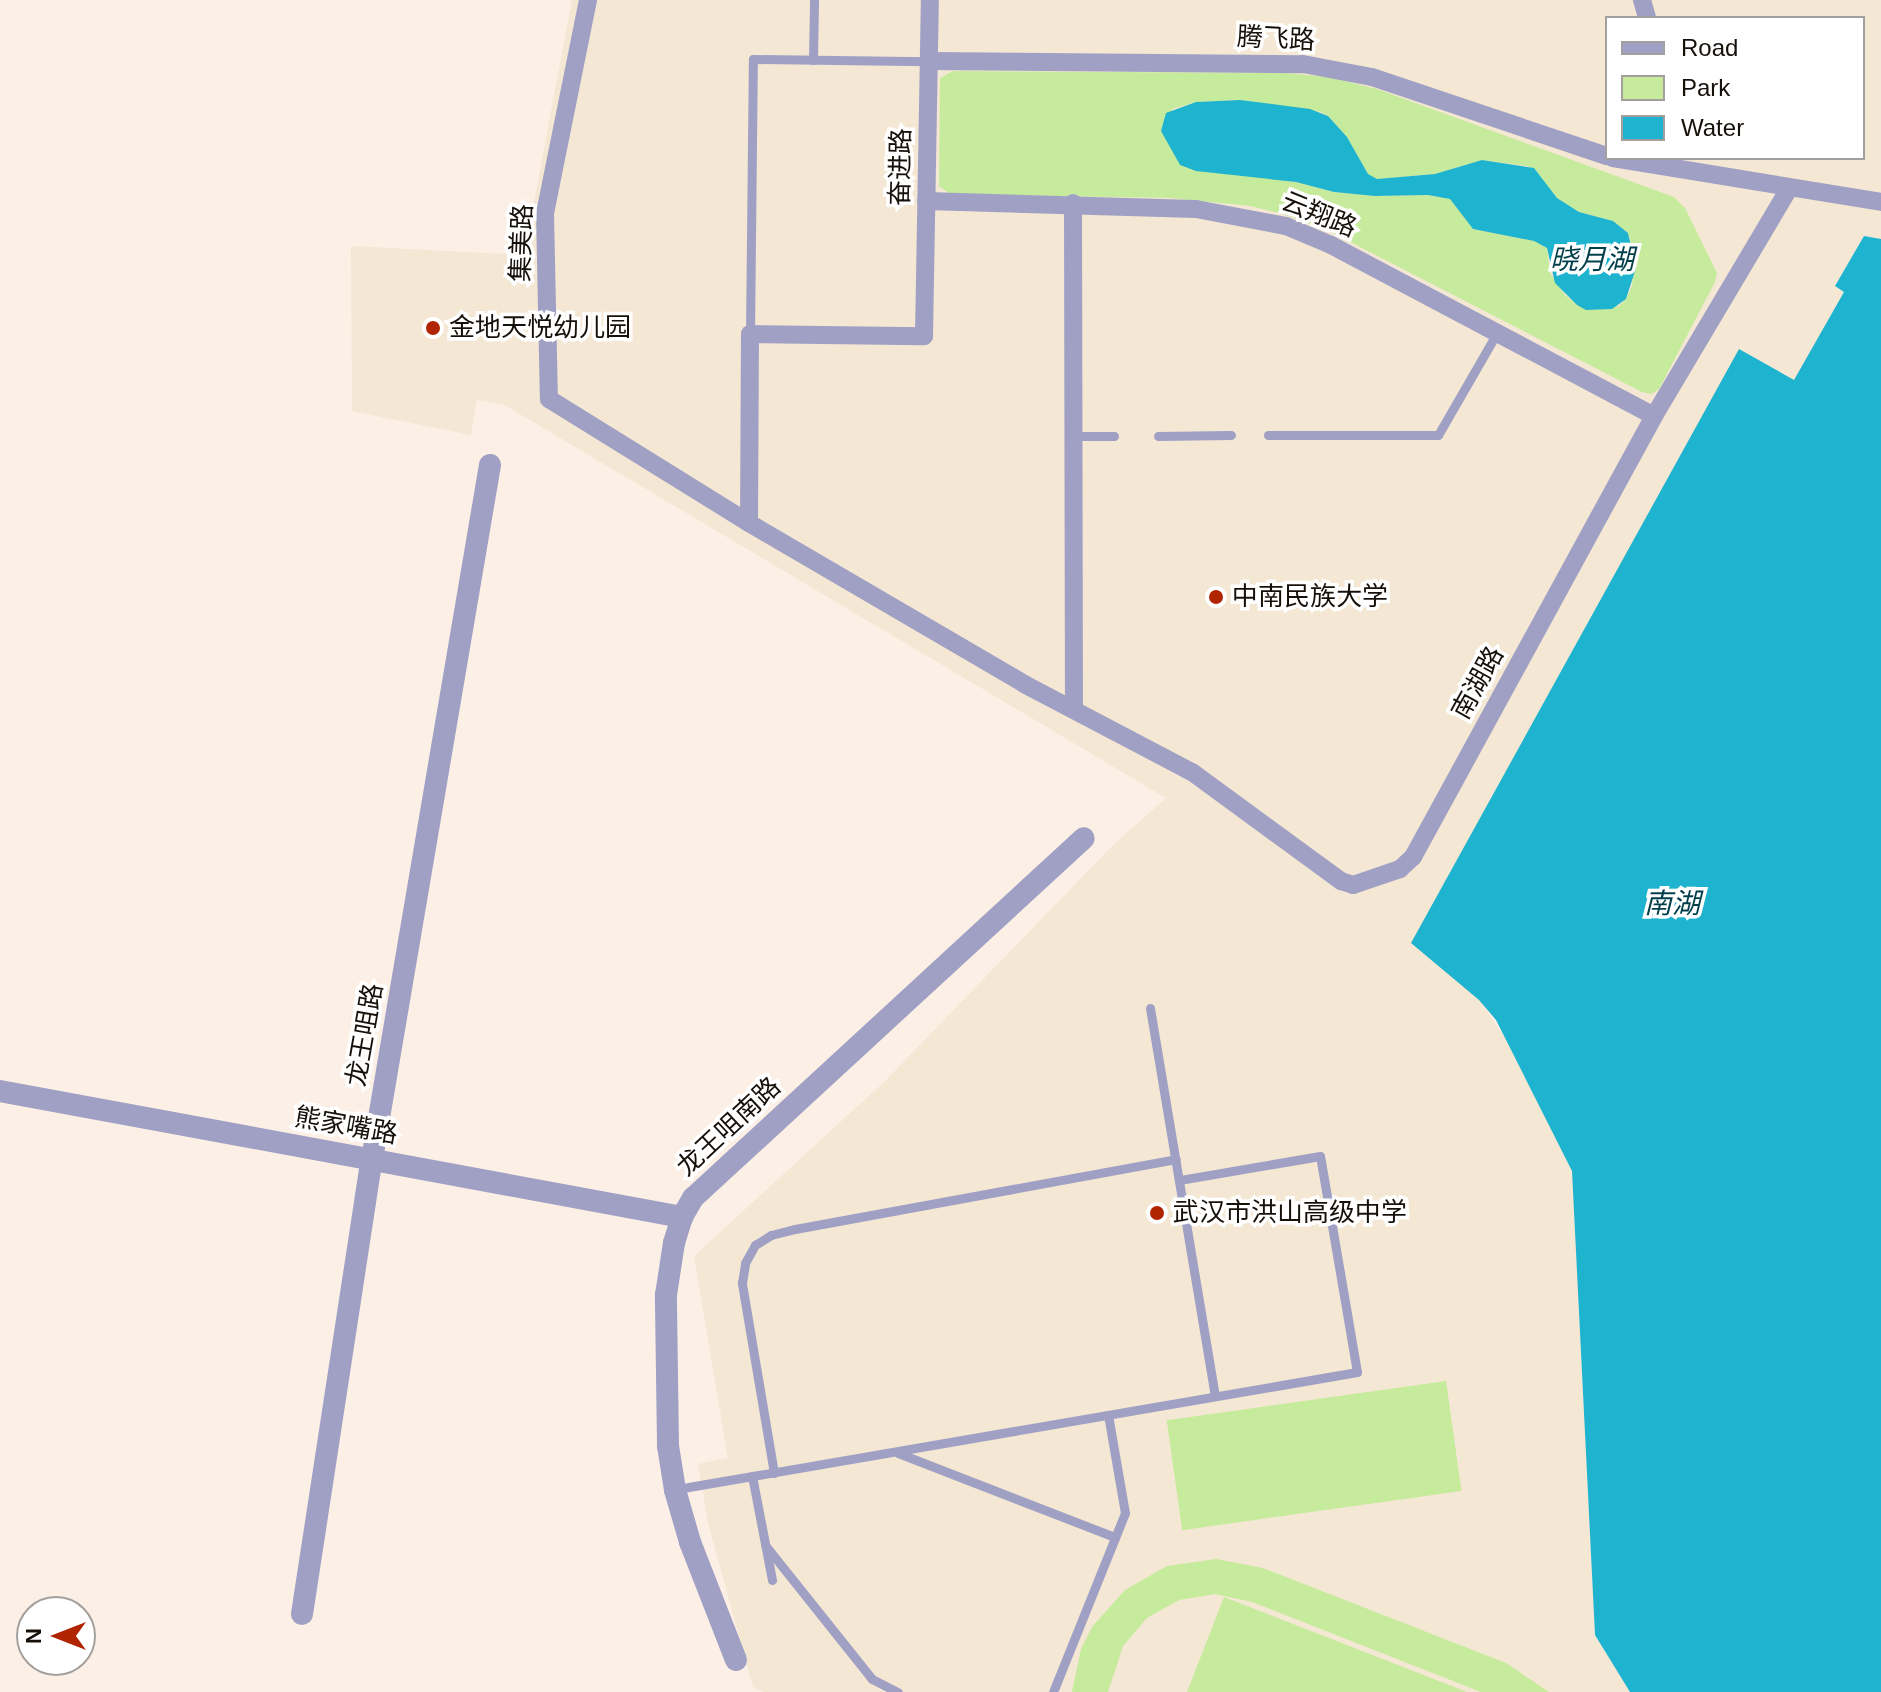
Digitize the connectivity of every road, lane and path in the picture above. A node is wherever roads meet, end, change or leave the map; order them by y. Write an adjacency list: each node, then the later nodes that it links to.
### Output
1 (588, 0): 22 (street, 集美路)
2 (814, 0): 4 (lane)
3 (930, 0): 5 (street, 奋进路)
4 (813, 60): 5 (lane); 14 (lane)
5 (929, 61): 6 (street, 腾飞路); 10 (street, 奋进路)
6 (1605, 155)
7 (1634, 160): 8 (street)
8 (1685, 165): 9 (street)
9 (1789, 189): 11 (street); 15 (street, 南湖路)
10 (926, 201): 12 (street, 云翔路); 14 (street, 奋进路)
11 (1881, 202)
12 (1073, 203): 13 (street, 云翔路); 18 (street)
13 (1497, 333): 15 (street, 云翔路); 17 (lane)
14 (750, 334): 22 (street)
15 (1654, 416): 23 (street, 南湖路)
16 (1231, 435): 20 (lane)
17 (1268, 435)
18 (1073, 436): 19 (lane); 23 (street)
19 (1114, 436)
20 (1158, 436)
21 (490, 465): 27 (street, 龙王咀路)
22 (749, 523): 23 (street, 南湖路)
23 (1074, 709)
24 (1084, 838): 30 (street, 龙王咀南路)
25 (1150, 1008): 28 (lane)
26 (0, 1091): 27 (street, 熊家嘴路)
27 (372, 1159): 30 (street, 熊家嘴路); 40 (street, 龙王咀路)
28 (1176, 1159): 29 (lane); 34 (lane)
29 (1179, 1180): 31 (lane); 31 (lane)
30 (682, 1217): 36 (street, 龙王咀南路)
31 (1215, 1396): 32 (lane)
32 (1108, 1415): 33 (lane); 37 (lane)
33 (895, 1452): 34 (lane); 37 (lane)
34 (774, 1473): 35 (lane)
35 (752, 1476): 36 (lane); 38 (lane)
36 (675, 1490): 41 (street, 龙王咀南路)
37 (1115, 1537): 43 (lane)
38 (765, 1545): 39 (lane); 42 (lane)
39 (772, 1580)
40 (302, 1614)
41 (736, 1660)
42 (898, 1692)
43 (1053, 1692)

